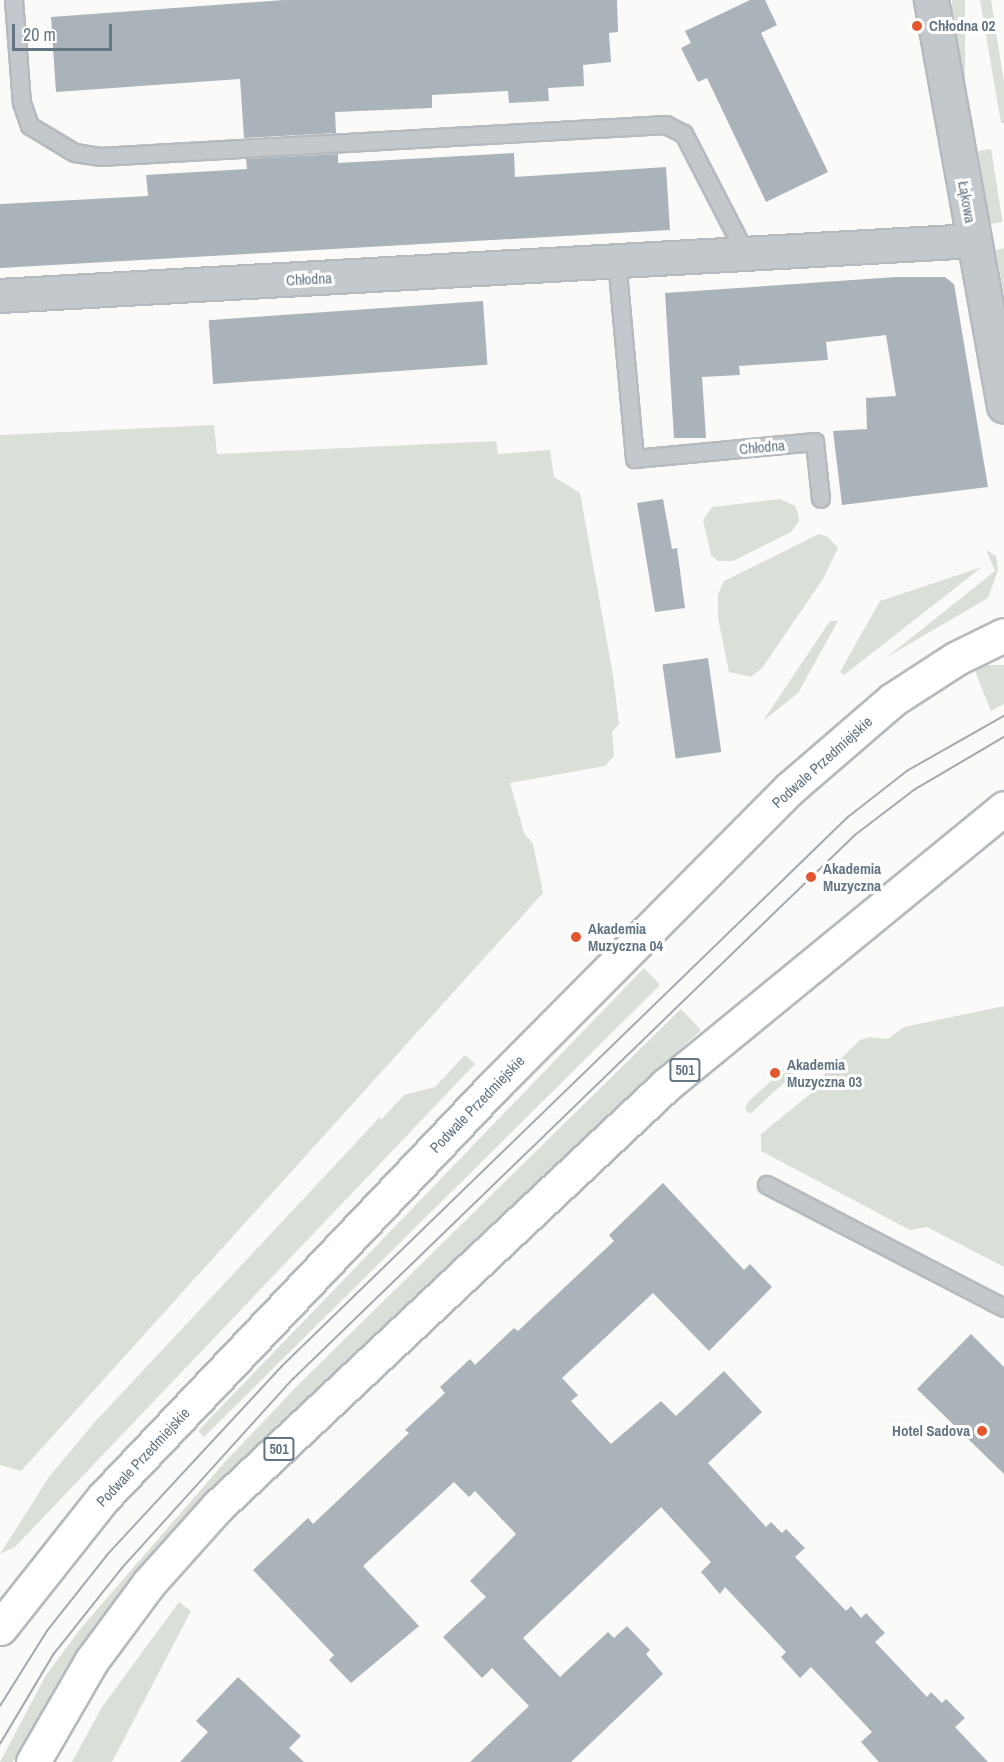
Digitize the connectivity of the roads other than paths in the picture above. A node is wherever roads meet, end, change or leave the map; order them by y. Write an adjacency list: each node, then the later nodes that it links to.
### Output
1 (14, 0): 4 (lane)
2 (931, 0): 3 (street, Łąkowa)
3 (974, 241): 4 (street, Chłodna); 7 (street, Łąkowa)
4 (746, 254): 5 (street, Chłodna)
5 (617, 261): 6 (street, Chłodna); 8 (lane, Chłodna)
6 (0, 296)
7 (1004, 405)
8 (821, 499)
9 (1004, 635): 14 (main road, Podwale Przedmiejskie)
10 (1004, 808): 11 (main road, 501)
11 (990, 834): 15 (main road, 501)
12 (767, 1185): 13 (lane)
13 (1004, 1308)
14 (4, 1614)
15 (33, 1762)

